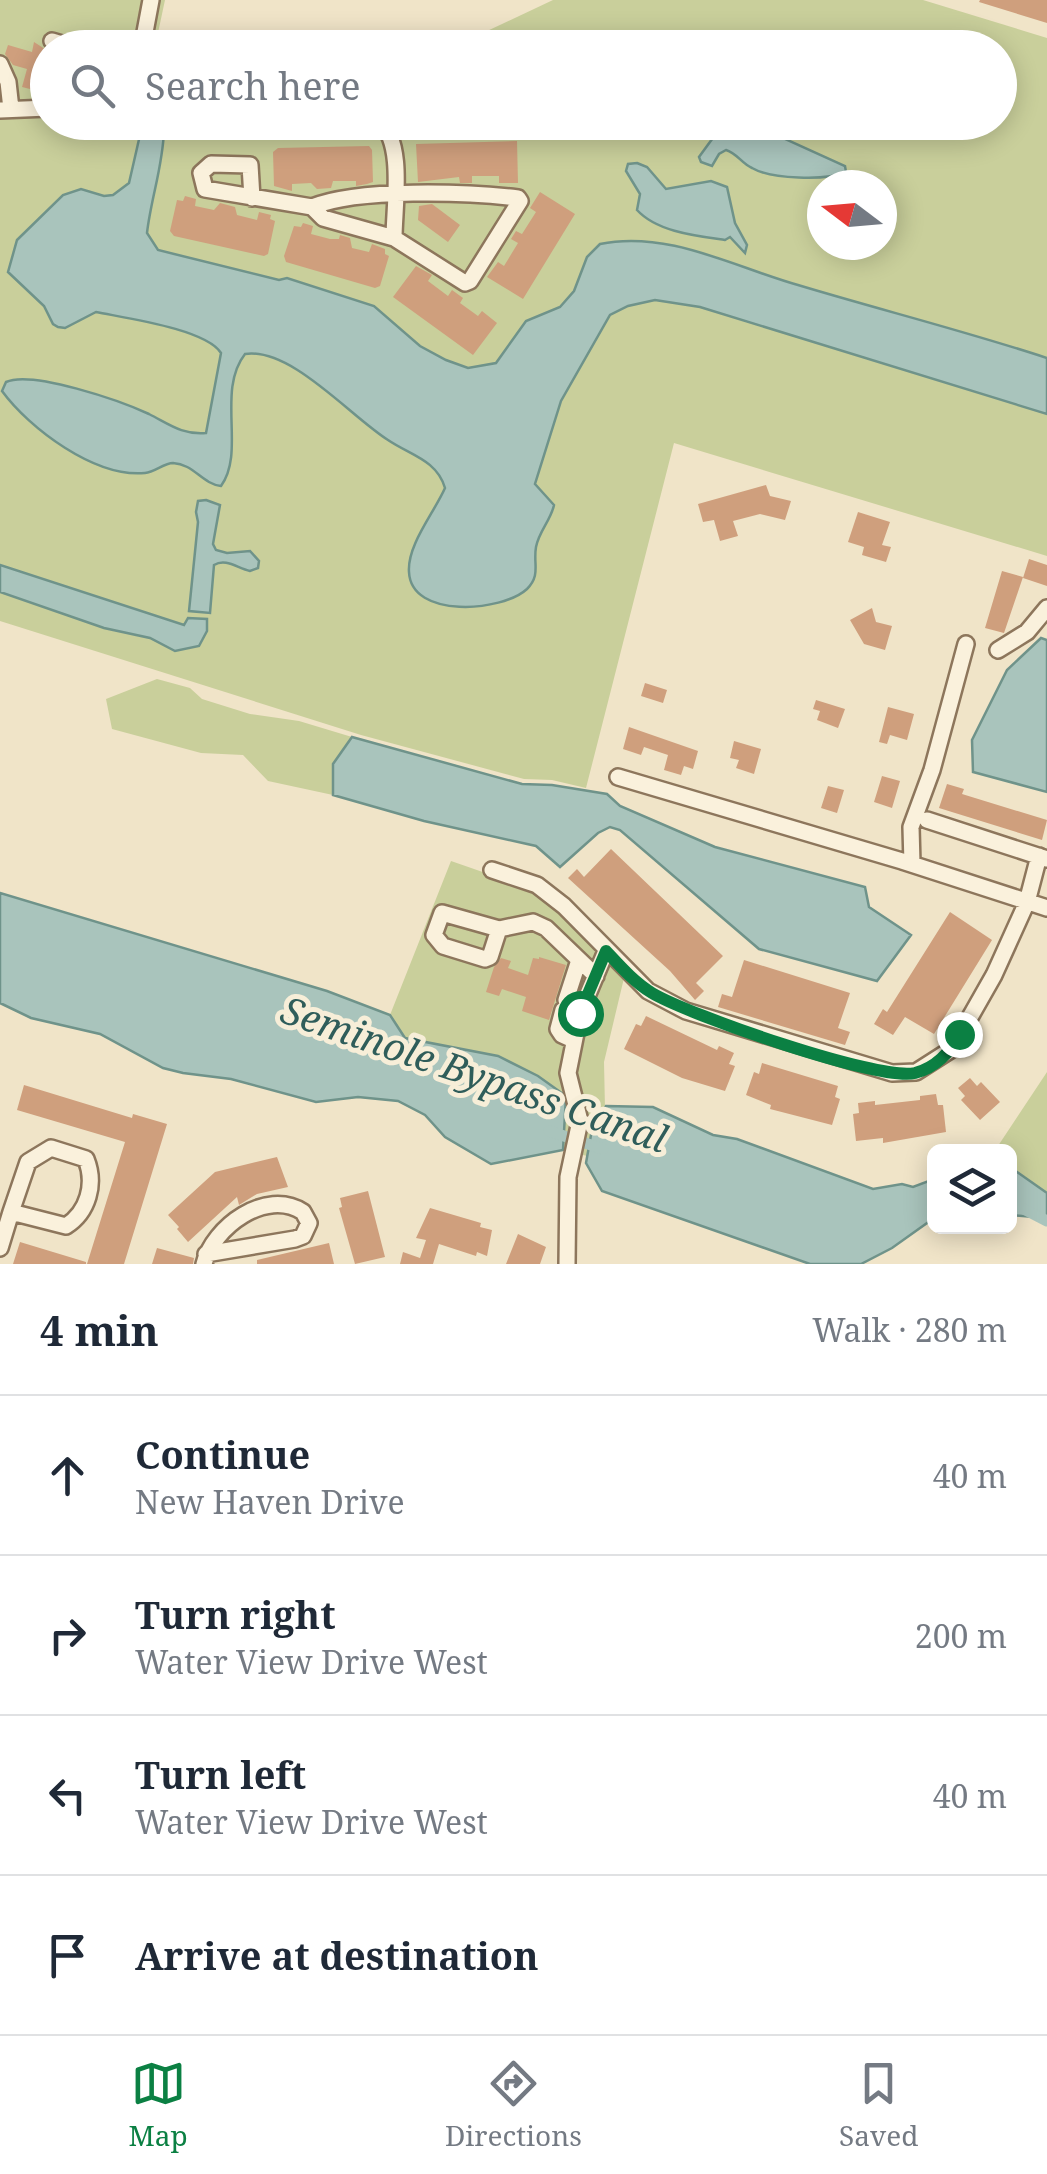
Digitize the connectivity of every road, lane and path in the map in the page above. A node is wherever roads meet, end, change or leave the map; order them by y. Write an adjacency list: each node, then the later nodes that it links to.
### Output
1 (151, 0): 2 (street)
2 (145, 30)
3 (0, 64): 4 (street)
4 (4, 89): 6 (street)
5 (30, 109): 6 (street)
6 (5, 110)
7 (393, 140): 8 (street)
8 (394, 196): 10 (street); 11 (street); 11 (street)
9 (252, 198): 10 (street)
10 (312, 207): 11 (street)
11 (394, 238)
12 (1047, 608): 14 (street)
13 (966, 644): 18 (street)
14 (998, 650)
15 (618, 777): 18 (street)
16 (928, 820): 17 (street)
17 (1043, 857): 20 (street)
18 (912, 864): 20 (street)
19 (492, 870): 23 (street)
20 (1027, 902): 21 (street); 23 (street)
21 (1047, 908)
22 (498, 929): 24 (street)
23 (606, 951): 25 (street)
24 (579, 960): 25 (street); 26 (street)
25 (596, 976): 26 (street)
26 (574, 1040): 30 (street)
27 (11, 1212): 27 (street); 28 (street)
28 (0, 1248)
29 (205, 1259): 29 (street)
30 (567, 1264)

